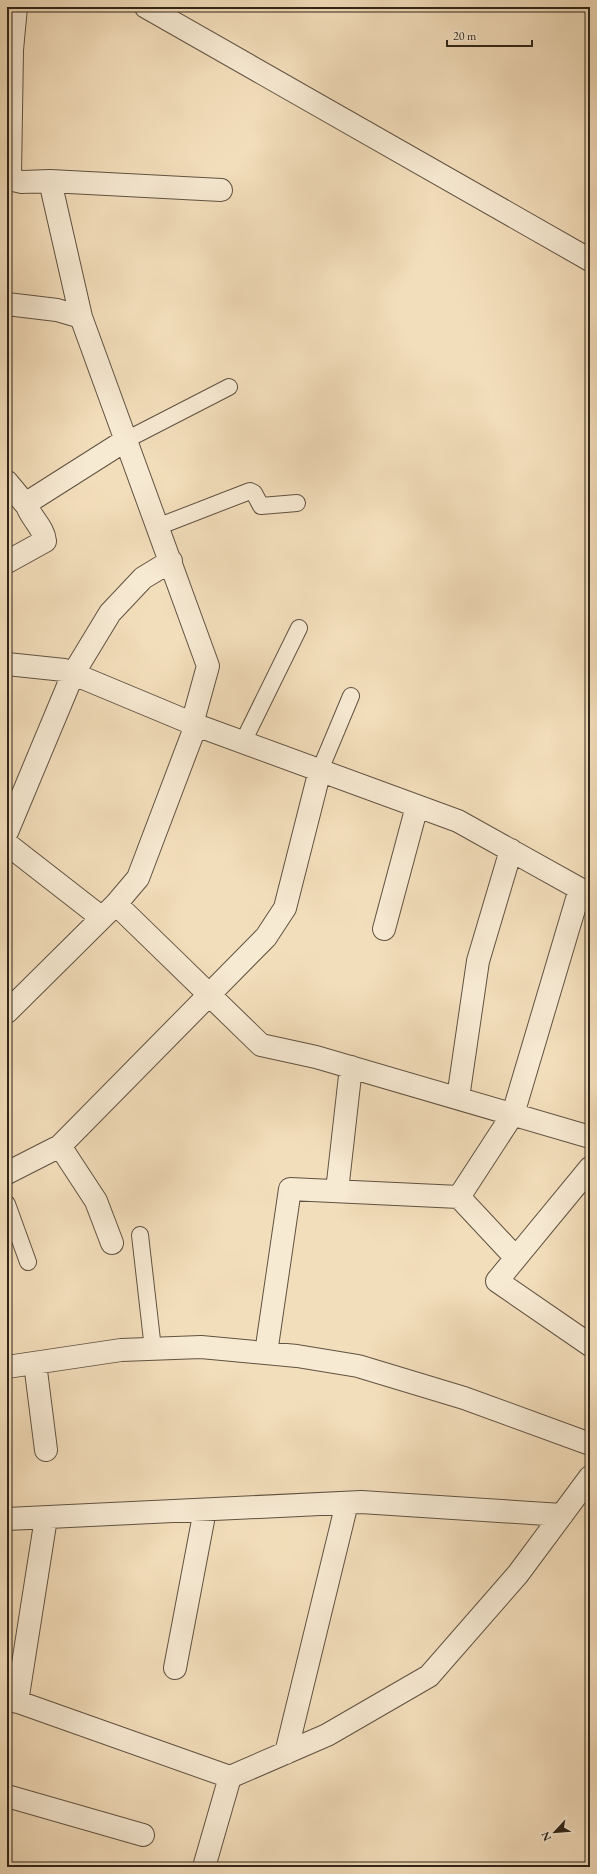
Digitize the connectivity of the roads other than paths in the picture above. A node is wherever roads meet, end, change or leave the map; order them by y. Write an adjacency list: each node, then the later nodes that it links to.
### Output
1 (16, 7): 3 (street)
2 (146, 7): 5 (street)
3 (50, 180): 4 (street); 7 (street)
4 (221, 190)
5 (590, 260)
6 (7, 304): 7 (street)
7 (81, 317): 9 (street)
8 (229, 387): 9 (lane)
9 (126, 440): 12 (street); 13 (street)
10 (7, 482): 12 (street)
11 (298, 504): 13 (lane)
12 (27, 506): 15 (street)
13 (157, 527): 14 (street)
14 (171, 561): 18 (street); 20 (street)
15 (7, 562)
16 (299, 628): 21 (lane)
17 (7, 664): 18 (street)
18 (73, 674): 20 (street); 24 (street)
19 (351, 696): 22 (lane)
20 (194, 724): 21 (street); 27 (street)
21 (243, 742): 22 (street)
22 (320, 770): 23 (street); 29 (street)
23 (417, 806): 26 (street); 28 (street)
24 (7, 832)
25 (7, 844): 27 (street)
26 (511, 850): 32 (street); 33 (street)
27 (109, 911): 29 (street); 30 (street)
28 (384, 929)
29 (209, 995): 31 (street); 35 (street)
30 (7, 1012)
31 (351, 1067): 32 (street); 38 (street)
32 (458, 1098): 33 (street)
33 (513, 1114): 34 (street); 39 (street)
34 (590, 1137)
35 (60, 1146): 37 (street); 42 (street)
36 (590, 1168): 43 (street)
37 (7, 1173)
38 (337, 1191): 39 (street); 47 (street)
39 (459, 1197): 43 (street)
40 (7, 1204): 44 (lane)
41 (140, 1235): 46 (lane)
42 (112, 1243)
43 (516, 1258): 45 (street)
44 (28, 1262)
45 (590, 1345)
46 (154, 1349): 47 (street); 48 (street)
47 (266, 1353): 50 (street)
48 (35, 1362): 49 (street); 51 (street)
49 (7, 1367)
50 (590, 1444)
51 (46, 1450)
52 (590, 1477): 55 (street)
53 (347, 1503): 54 (street); 55 (street); 60 (street)
54 (205, 1510): 56 (street); 58 (street)
55 (562, 1515): 60 (street)
56 (46, 1518): 57 (street); 59 (street)
57 (7, 1519)
58 (175, 1668)
59 (12, 1700): 61 (street)
60 (286, 1753): 61 (street)
61 (230, 1777): 64 (street)
62 (7, 1796): 63 (street)
63 (143, 1834)
64 (204, 1867)

